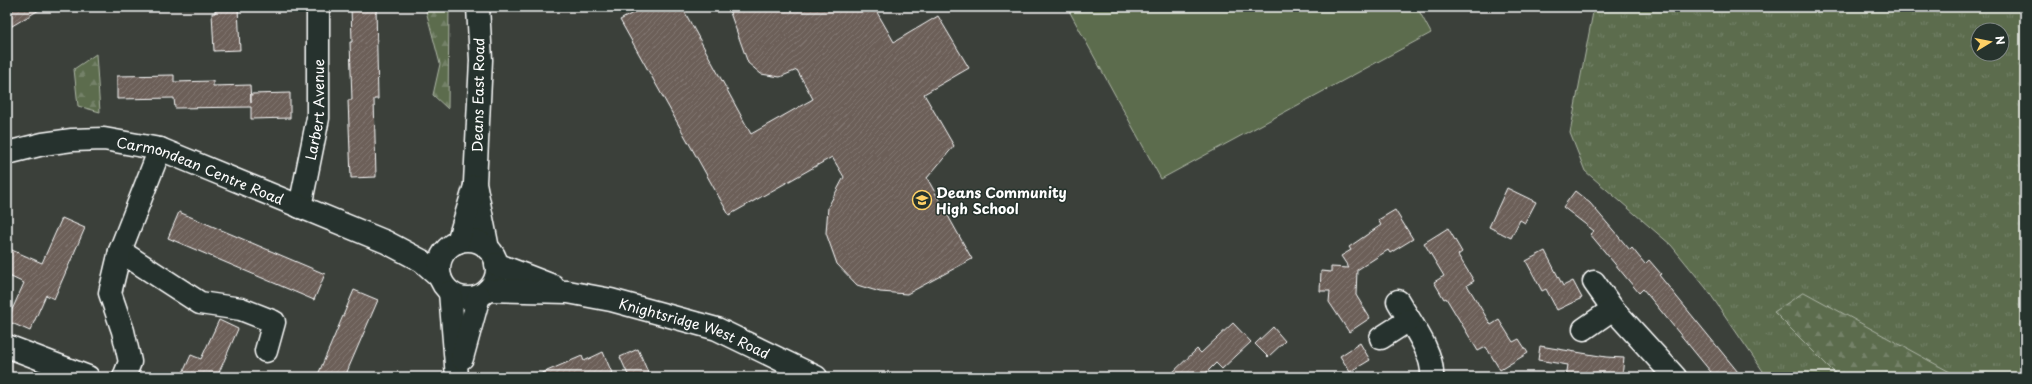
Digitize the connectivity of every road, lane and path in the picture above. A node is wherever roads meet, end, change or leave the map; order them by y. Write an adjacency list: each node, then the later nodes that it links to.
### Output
1 (478, 7): 5 (street, Deans East Road)
2 (318, 11): 6 (street, Larbert Avenue)
3 (160, 149): 4 (street, Carmondean Centre Road); 6 (street, Carmondean Centre Road); 9 (street)
4 (7, 153)
5 (475, 183): 8 (street, Deans East Road); 10 (street, Deans East Road)
6 (300, 208): 7 (street, Carmondean Centre Road)
7 (386, 242): 8 (street, Carmondean Centre Road); 12 (street, Carmondean Centre Road)
8 (453, 245): 10 (street); 12 (street)
9 (120, 251): 21 (street); 23 (street)
10 (492, 257): 13 (street, Knightsridge West Road); 14 (street)
11 (1594, 282): 16 (street)
12 (445, 285): 14 (street); 24 (street)
13 (568, 292): 14 (street, Knightsridge West Road); 25 (street, Knightsridge West Road)
14 (484, 293): 24 (street)
15 (1398, 301): 17 (street)
16 (1613, 309): 18 (street); 27 (street)
17 (1409, 320): 19 (street); 26 (street)
18 (1584, 329)
19 (1381, 338)
20 (7, 346): 22 (street)
21 (266, 351)
22 (88, 377)
23 (124, 377)
24 (457, 377)
25 (816, 377)
26 (1432, 377)
27 (1675, 377)

